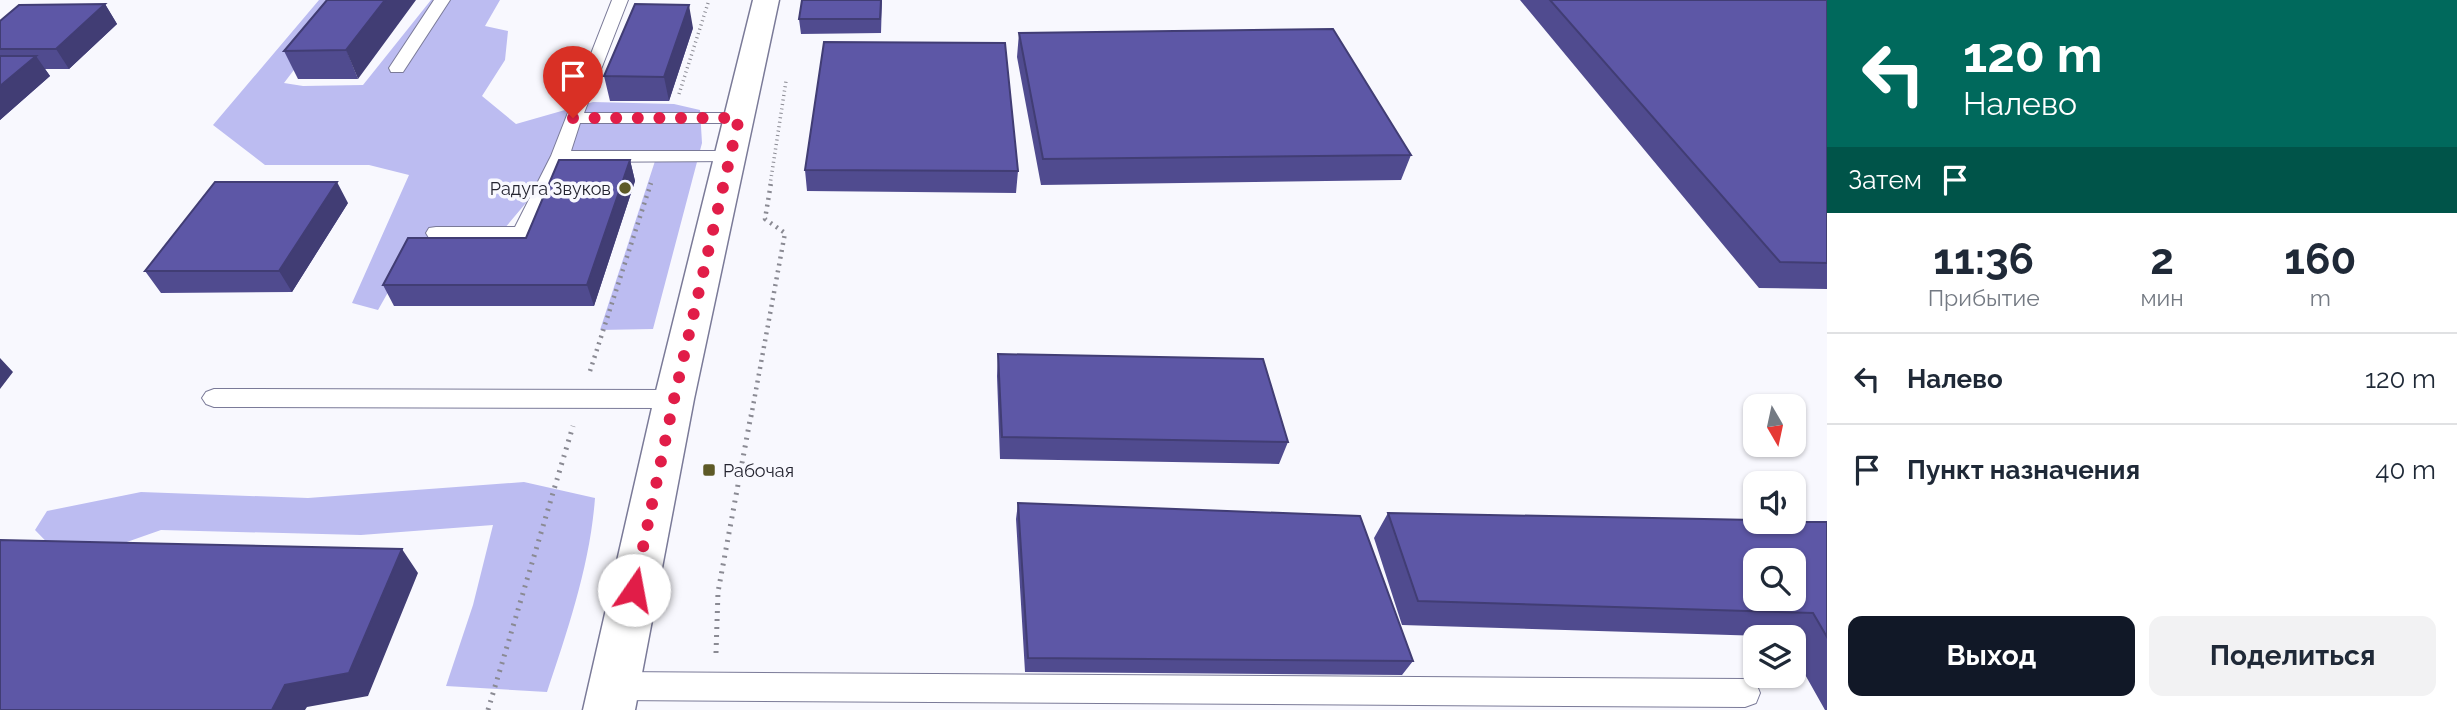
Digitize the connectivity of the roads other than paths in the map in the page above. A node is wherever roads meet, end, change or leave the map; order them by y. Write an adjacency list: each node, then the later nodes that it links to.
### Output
1 (442, 0): 4 (lane)
2 (621, 0): 5 (lane)
3 (766, 0): 6 (main road)
4 (397, 68)
5 (573, 118): 6 (lane); 7 (lane)
6 (739, 118): 8 (main road)
7 (559, 156): 8 (lane); 9 (lane)
8 (730, 157): 11 (main road)
9 (436, 233)
10 (214, 398): 11 (lane)
11 (674, 399): 13 (main road)
12 (1745, 693): 13 (lane)
13 (612, 698)

